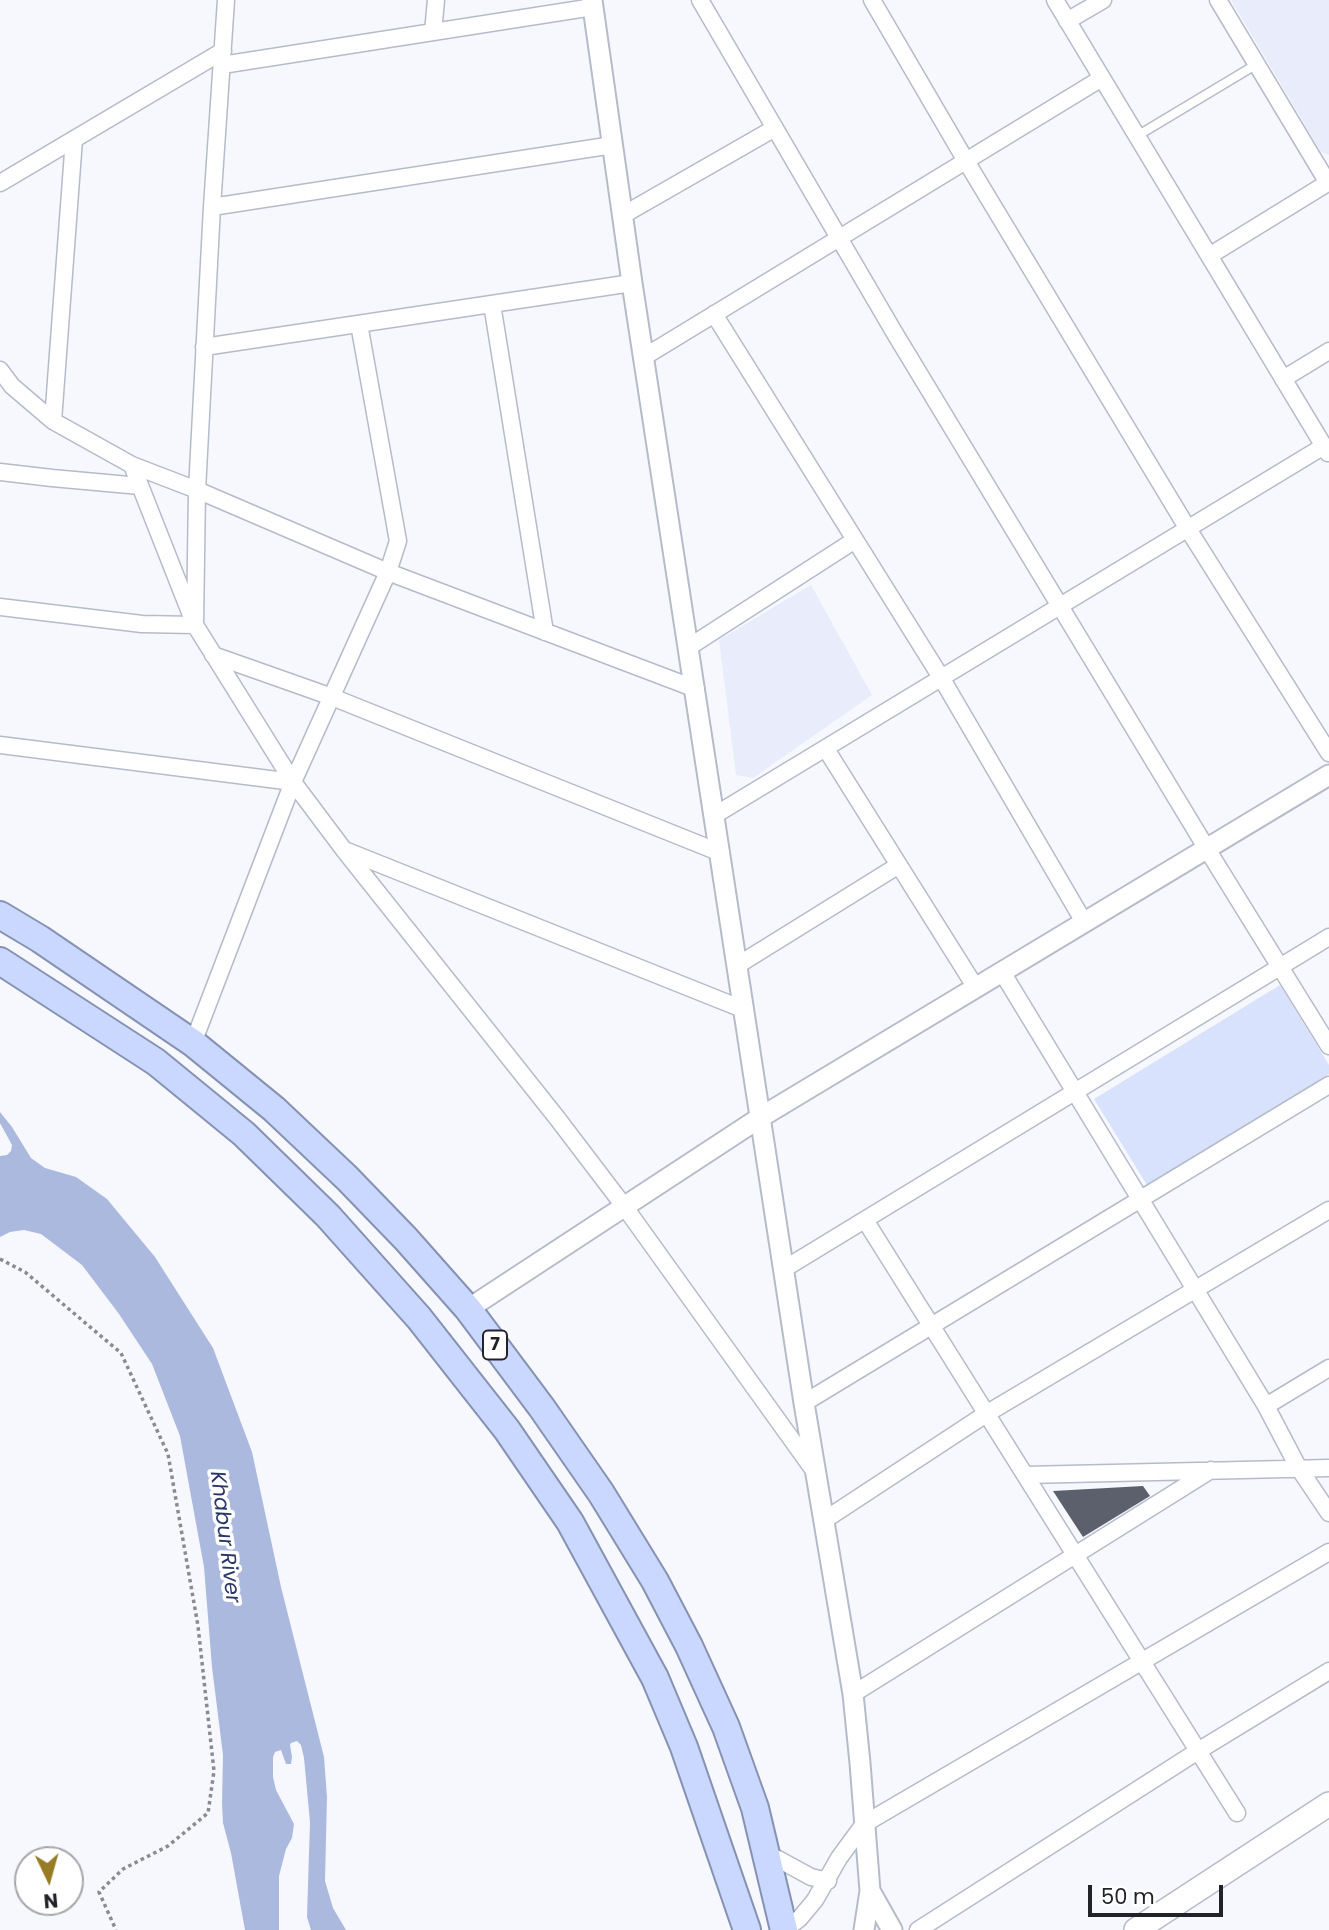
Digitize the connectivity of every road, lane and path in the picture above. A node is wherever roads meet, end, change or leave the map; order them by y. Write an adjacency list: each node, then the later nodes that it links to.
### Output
1 (226, 0): 11 (street)
2 (436, 0): 10 (street)
3 (700, 0): 14 (street)
4 (872, 0): 18 (street)
5 (1055, 0): 9 (street)
6 (1103, 0): 9 (street)
7 (1218, 0): 12 (street)
8 (592, 4): 10 (street); 17 (street)
9 (1067, 21): 13 (street)
10 (433, 32): 11 (street)
11 (222, 58): 16 (street); 21 (street)
12 (1256, 64): 15 (lane); 20 (street)
13 (1102, 78): 15 (street); 18 (street)
14 (775, 128): 22 (street); 23 (street)
15 (1137, 136): 24 (street)
16 (74, 139): 19 (street); 34 (street)
17 (613, 145): 21 (street); 22 (street)
18 (966, 161): 23 (street); 40 (street)
19 (0, 183)
20 (1328, 183): 24 (street)
21 (212, 207): 29 (street)
22 (623, 215): 25 (street)
23 (839, 238): 27 (street); 44 (street)
24 (1209, 256): 33 (street)
25 (632, 283): 26 (street); 31 (street)
26 (492, 304): 28 (street); 46 (street)
27 (714, 314): 31 (street); 41 (street)
28 (359, 324): 29 (street); 42 (street)
29 (204, 347): 39 (street)
30 (1329, 351): 33 (street)
31 (644, 357): 47 (street)
32 (0, 370): 34 (street)
33 (1283, 379): 35 (street)
34 (53, 421): 36 (street)
35 (1327, 450): 40 (street)
36 (132, 465): 38 (street); 39 (street)
37 (0, 472): 38 (street)
38 (140, 486): 45 (street)
39 (197, 490): 42 (street); 45 (street)
40 (1188, 529): 44 (street); 54 (street)
41 (855, 540): 47 (street); 49 (street)
42 (388, 572): 46 (street); 51 (street)
43 (0, 607): 45 (street)
44 (1061, 607): 49 (street); 58 (street)
45 (195, 625): 48 (street)
46 (545, 632): 50 (street)
47 (689, 647): 50 (street)
48 (213, 655): 51 (street); 56 (street)
49 (942, 679): 53 (street); 63 (street)
50 (696, 689): 57 (street)
51 (332, 697): 56 (street); 60 (street)
52 (0, 745): 56 (street)
53 (826, 749): 57 (street); 61 (street)
54 (1329, 753)
55 (1329, 775): 58 (street)
56 (293, 782): 59 (street); 71 (street)
57 (715, 816): 60 (street)
58 (1207, 849): 63 (street); 67 (street)
59 (344, 850): 70 (street); 77 (street)
60 (720, 853): 66 (street)
61 (899, 865): 66 (street); 69 (street)
62 (0, 915): 71 (highway, 7)
63 (1084, 922): 68 (street)
64 (1329, 937): 67 (street)
65 (0, 961): 109 (highway, 7)
66 (738, 965): 70 (street)
67 (1280, 967): 72 (street); 74 (street)
68 (1002, 972): 69 (street); 74 (street)
69 (976, 988): 75 (street)
70 (745, 1010): 75 (street)
71 (193, 1044): 83 (highway, 7)
72 (1329, 1046)
73 (1329, 1085): 76 (street)
74 (1076, 1091): 76 (street); 79 (street)
75 (761, 1117): 77 (street); 81 (street)
76 (1141, 1199): 82 (street); 84 (street)
77 (624, 1206): 83 (street); 92 (street)
78 (1329, 1210): 82 (street)
79 (865, 1220): 81 (street); 84 (street)
80 (0, 1259): 108 (path)
81 (785, 1269): 86 (street)
82 (1195, 1288): 87 (street); 88 (street)
83 (468, 1309): 105 (highway, 7)
84 (931, 1326): 86 (street); 88 (street)
85 (1329, 1368): 87 (street)
86 (804, 1404): 92 (street)
87 (1266, 1406): 89 (street)
88 (986, 1414): 93 (street); 95 (street)
89 (1298, 1467): 90 (street); 91 (street); 94 (street)
90 (1329, 1468)
91 (1211, 1470): 93 (street); 97 (street)
92 (815, 1472): 95 (street)
93 (1025, 1475): 97 (street)
94 (1329, 1513)
95 (822, 1521): 100 (street)
96 (1329, 1552): 98 (street)
97 (1074, 1555): 98 (street); 100 (street)
98 (1142, 1662): 101 (street); 104 (street)
99 (1329, 1671): 101 (street)
100 (853, 1694): 104 (street)
101 (1198, 1751): 103 (street); 113 (street)
102 (1329, 1804): 114 (main road)
103 (1237, 1813)
104 (864, 1824): 106 (street); 107 (street)
105 (766, 1855): 106 (street); 110 (highway, 7)
106 (828, 1881): 110 (street)
107 (870, 1891): 111 (street); 112 (street)
108 (116, 1930)
109 (747, 1930)
110 (785, 1930)
111 (864, 1930)
112 (892, 1930)
113 (918, 1930)
114 (1136, 1930)

